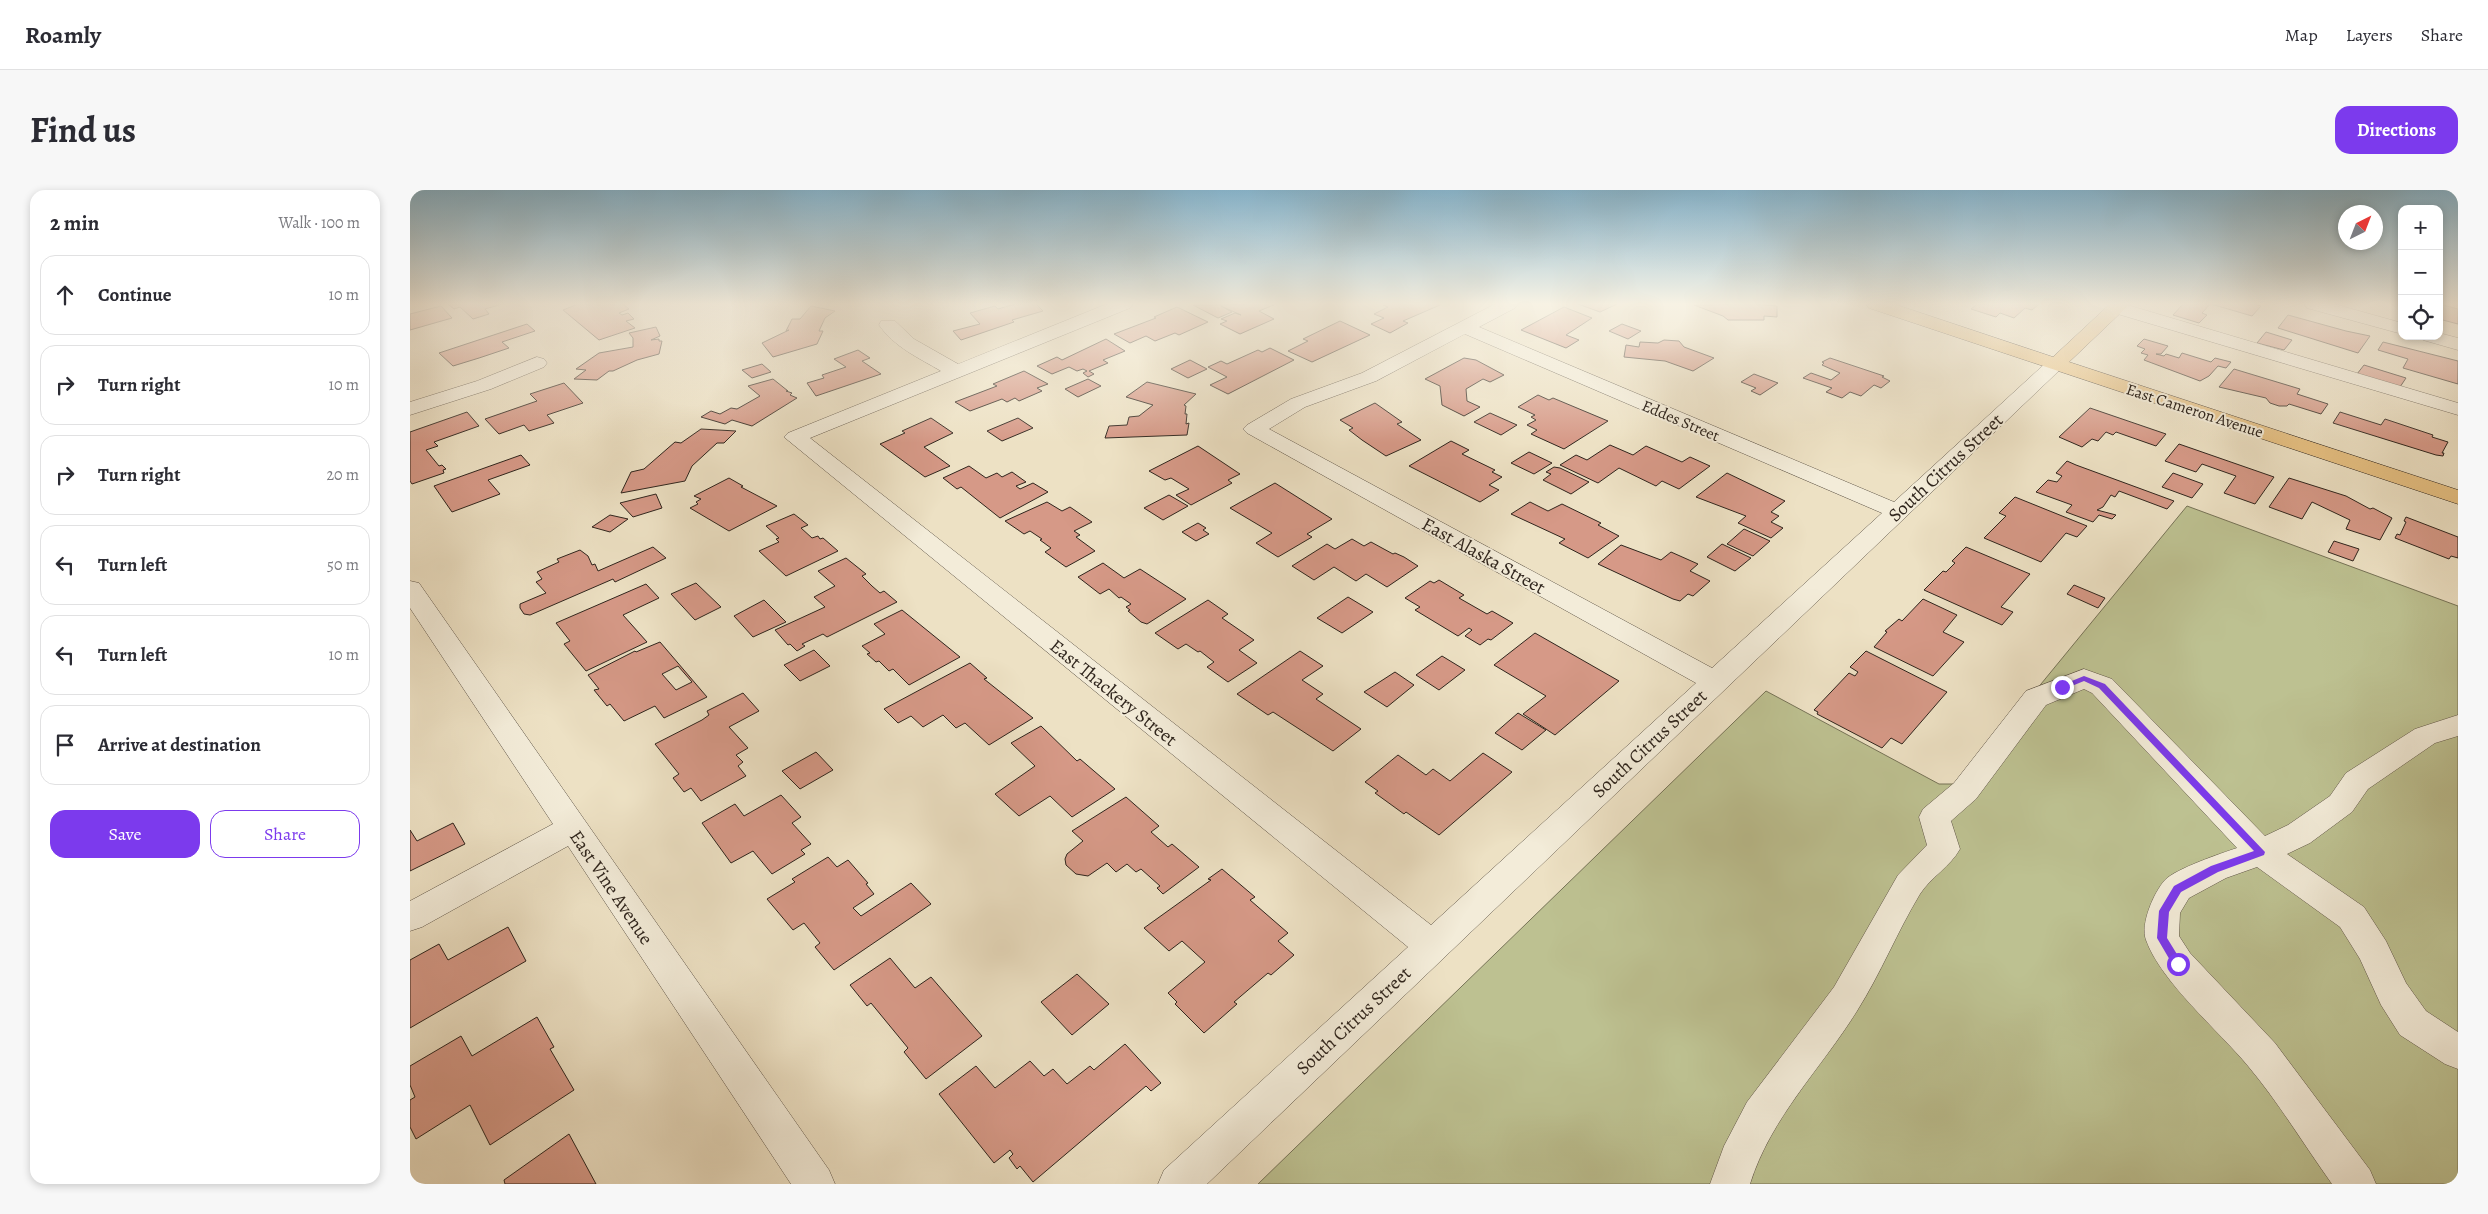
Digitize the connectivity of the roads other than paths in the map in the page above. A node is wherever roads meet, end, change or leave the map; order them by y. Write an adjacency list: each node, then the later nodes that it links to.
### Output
1 (920, 350): 10 (street)
2 (1010, 350): 10 (street)
3 (1422, 350): 16 (street, East Alaska Street)
4 (1518, 350): 14 (street, Eddes Street)
5 (2015, 350): 9 (main road, East Cameron Avenue)
6 (2071, 350): 9 (main road, South Citrus Street)
7 (2265, 350): 12 (street)
8 (537, 363): 11 (street)
9 (2056, 364): 13 (main road, East Cameron Avenue); 14 (street, South Citrus Street)
10 (957, 372): 21 (street, East Thackery Street)
11 (410, 409)
12 (2458, 409)
13 (2458, 497)
14 (1897, 512): 16 (street, South Citrus Street)
15 (410, 589): 18 (street, East Vine Avenue)
16 (1715, 682): 21 (street, South Citrus Street)
17 (2458, 725): 19 (street)
18 (572, 829): 20 (street); 23 (street, East Vine Avenue)
19 (2261, 852): 22 (street); 25 (street); 26 (street)
20 (410, 917)
21 (1432, 946): 24 (street, South Citrus Street)
22 (2458, 1052)
23 (815, 1184)
24 (1178, 1184)
25 (1730, 1184)
26 (2356, 1184)

